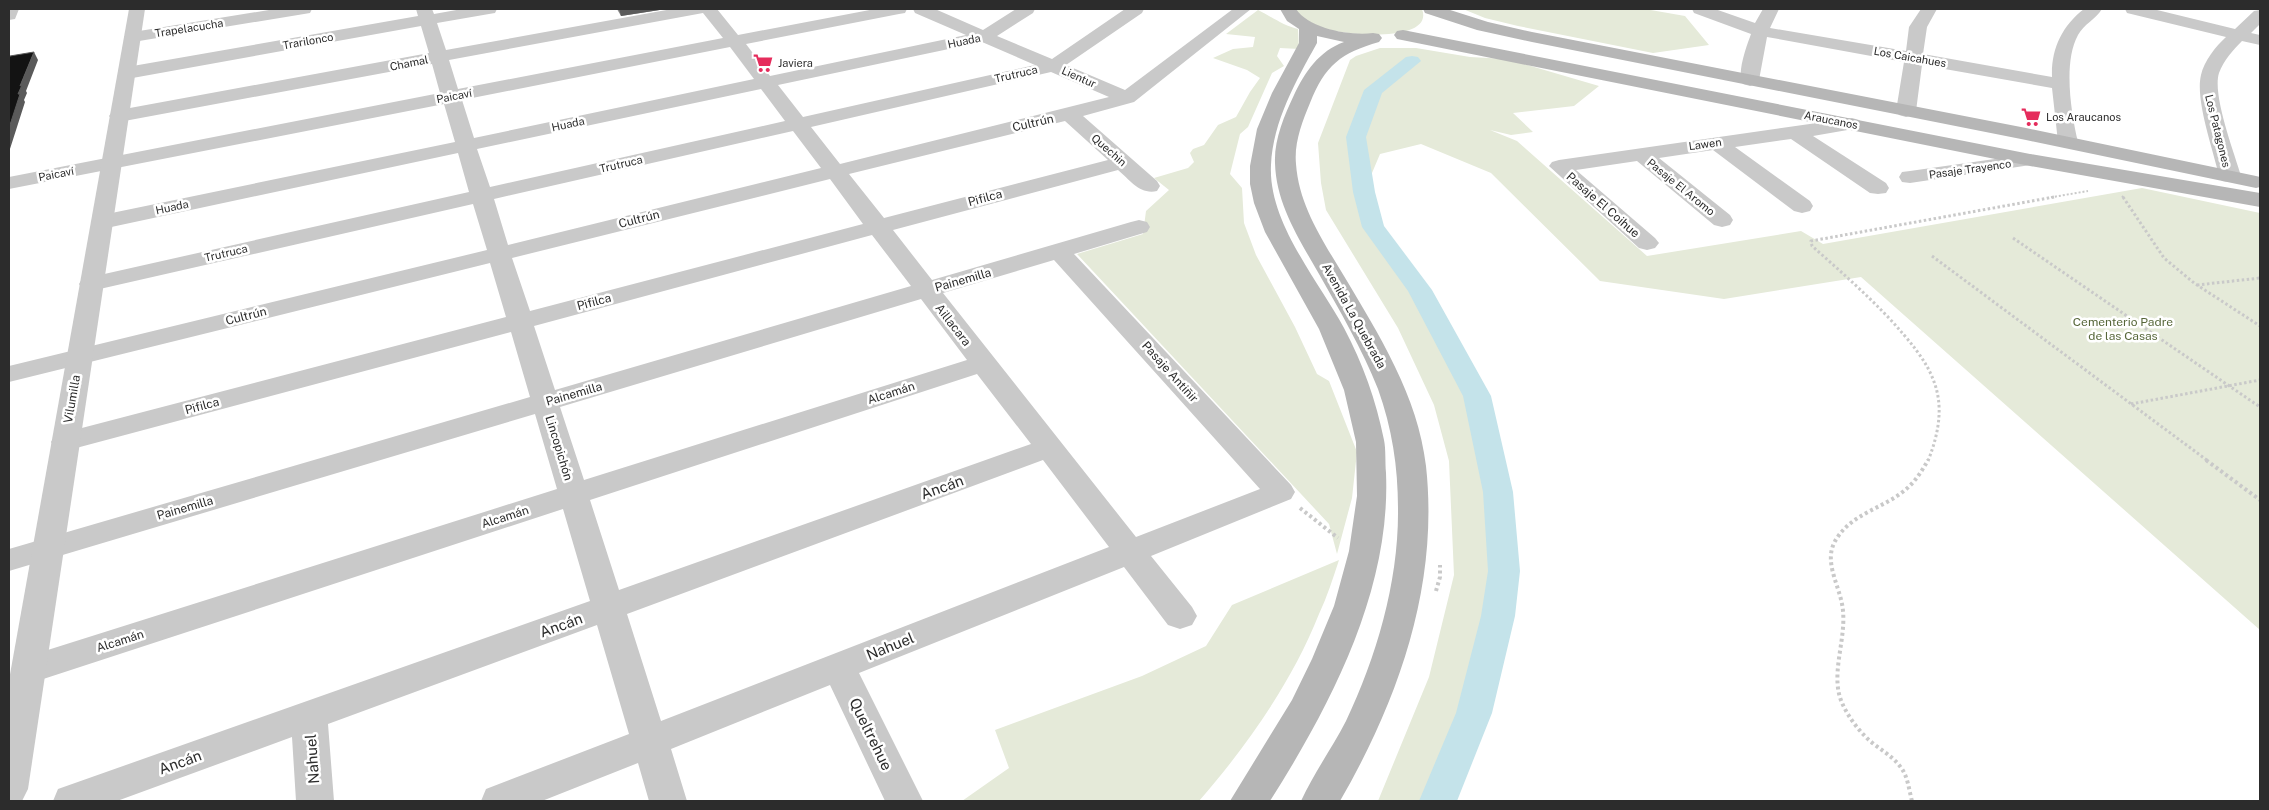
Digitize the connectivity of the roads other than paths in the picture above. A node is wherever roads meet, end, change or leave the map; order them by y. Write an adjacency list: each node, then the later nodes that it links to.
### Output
1 (11, 9): 20 (street)
2 (137, 9): 27 (street, Vilumilla)
3 (304, 9): 27 (street, Trapelacucha)
4 (489, 9): 19 (street, Trarilonco)
5 (698, 9): 31 (street, Chamal)
6 (709, 9): 30 (street, Aillacara)
7 (899, 9): 30 (street, Paicaví)
8 (922, 9): 26 (street, Lientur)
9 (1027, 9): 26 (street, Huada)
10 (1136, 9): 33 (street, Trutruca)
11 (1243, 9): 40 (street, Cultrún)
12 (1271, 9): 22 (main road)
13 (1430, 9): 25 (main road); 35 (main road, Araucanos)
14 (1700, 9): 23 (street, Los Caicahues)
15 (1771, 9): 23 (street)
16 (1929, 9): 32 (street)
17 (2094, 9): 38 (street)
18 (2133, 9): 24 (street)
19 (425, 14): 31 (street, Lincopichón); 34 (street, Trarilonco)
20 (9, 15)
21 (2260, 15): 24 (street, Los Patagones)
22 (1297, 18): 28 (main road); 100 (main road)
23 (1760, 31): 32 (street, Los Caicahues); 36 (street)
24 (2236, 34): 29 (street); 58 (street, Los Patagones)
25 (1403, 35): 28 (main road); 41 (main road, Araucanos)
26 (985, 36): 33 (street, Lientur); 37 (street, Huada)
27 (133, 37): 34 (street, Vilumilla)
28 (1373, 38): 101 (main road, Avenida La Quebrada)
29 (2260, 40)
30 (734, 41): 37 (street, Aillacara); 39 (street, Paicaví)
31 (439, 57): 39 (street, Lincopichón); 44 (street, Chamal)
32 (1912, 57): 38 (street, Los Caicahues); 42 (street)
33 (1053, 66): 40 (street, Lientur); 45 (street, Trutruca)
34 (127, 73): 44 (street, Vilumilla)
35 (1730, 76): 36 (main road, Araucanos); 41 (main road)
36 (1750, 80): 42 (main road, Araucanos)
37 (766, 83): 45 (street, Aillacara); 51 (street, Huada)
38 (2061, 84): 49 (street)
39 (451, 97): 51 (street, Lincopichón); 55 (street, Paicaví)
40 (1127, 98): 43 (street, Cultrún)
41 (1726, 100): 46 (main road, Araucanos)
42 (1906, 111): 48 (main road, Araucanos)
43 (1069, 114): 54 (street, Quechin); 57 (street, Cultrún)
44 (119, 116): 55 (street, Vilumilla)
45 (798, 124): 57 (street, Aillacara); 64 (street, Trutruca)
46 (1852, 124): 47 (street, Lawen); 53 (main road, Araucanos)
47 (1793, 132): 50 (street, Lawen); 63 (street)
48 (2026, 134): 49 (main road, Araucanos); 53 (main road)
49 (2068, 142): 58 (main road, Araucanos)
50 (1717, 143): 52 (street, Lawen); 66 (street)
51 (466, 145): 64 (street, Lincopichón); 68 (street, Huada)
52 (1640, 154): 56 (street, Lawen); 67 (street, Pasaje El Aromo)
53 (2030, 160): 59 (street, Pasaje Trayenco); 65 (main road, Araucanos)
54 (1123, 162): 62 (street, Quechin); 69 (street, Pifilca)
55 (112, 163): 60 (street, Paicaví); 68 (street, Vilumilla)
56 (1559, 166): 71 (street, Pasaje El Coihue)
57 (834, 171): 69 (street, Aillacara); 73 (street, Cultrún)
58 (2230, 176): 61 (main road, Araucanos)
59 (1910, 177)
60 (9, 183)
61 (2260, 183)
62 (1149, 186)
63 (1878, 188)
64 (482, 196): 73 (street, Lincopichón); 74 (street, Trutruca)
65 (2260, 200)
66 (1802, 206)
67 (1722, 220)
68 (102, 222): 74 (street, Vilumilla)
69 (877, 227): 75 (street, Aillacara); 76 (street, Pifilca)
70 (1139, 227): 72 (street, Painemilla)
71 (1647, 243)
72 (1060, 252): 75 (street, Painemilla); 83 (street, Pasaje Antiñir)
73 (499, 254): 76 (street, Lincopichón); 77 (street, Cultrún)
74 (91, 284): 77 (street, Vilumilla)
75 (926, 291): 78 (street, Aillacara); 80 (street, Painemilla)
76 (520, 322): 80 (street, Lincopichón); 81 (street, Pifilca)
77 (79, 357): 79 (street, Cultrún); 81 (street, Vilumilla)
78 (983, 363): 82 (street, Aillacara); 84 (street, Alcamán)
79 (9, 374)
80 (545, 403): 84 (street, Lincopichón); 85 (street, Painemilla)
81 (64, 442): 85 (street, Vilumilla)
82 (1049, 448): 86 (street, Aillacara); 88 (street, Ancán)
83 (1280, 492): 86 (street, Nahuel)
84 (573, 495): 88 (street, Lincopichón); 91 (street, Alcamán)
85 (47, 549): 87 (street, Painemilla); 91 (street, Vilumilla)
86 (1129, 551): 89 (street, Aillacara); 90 (street, Nahuel)
87 (9, 560)
88 (608, 608): 92 (street, Ancán); 93 (street, Lincopichón)
89 (1180, 616)
90 (838, 667): 93 (street, Nahuel); 99 (street, Queltrehue)
91 (28, 670): 94 (street, Vilumilla)
92 (308, 716): 95 (street, Ancán); 96 (street, Nahuel)
93 (650, 742): 97 (street, Nahuel); 98 (street, Lincopichón)
94 (9, 789)
95 (72, 801)
96 (315, 801)
97 (500, 801)
98 (668, 801)
99 (904, 801)
100 (1249, 801)
101 (1320, 801)

